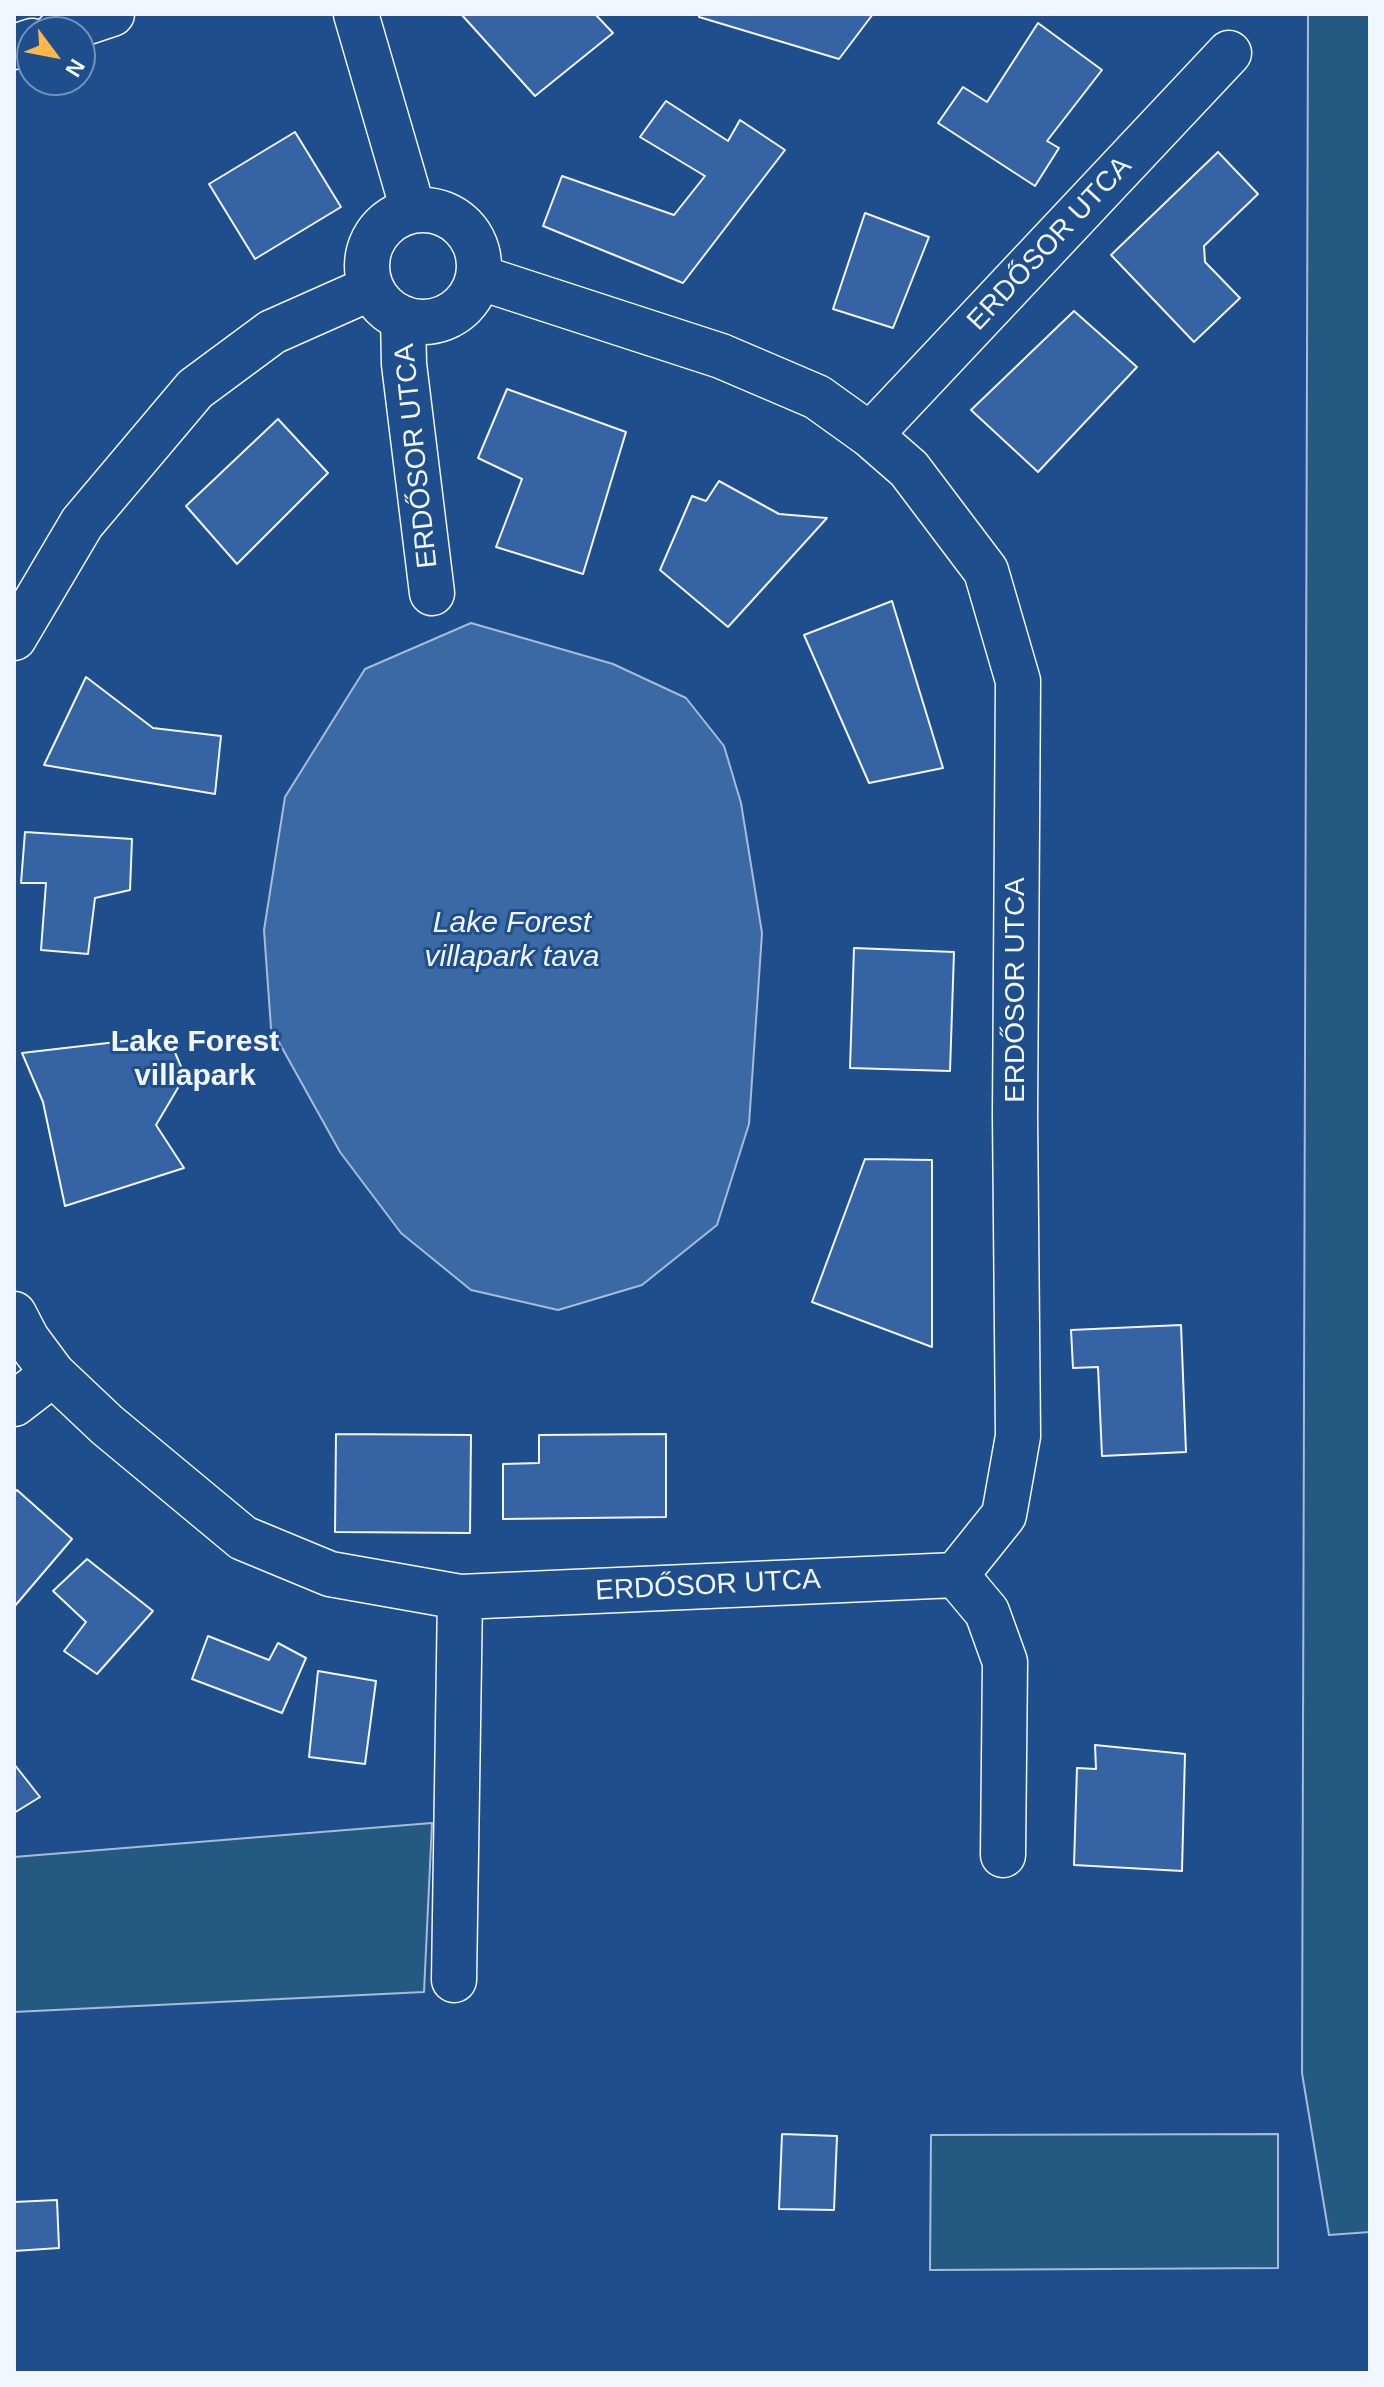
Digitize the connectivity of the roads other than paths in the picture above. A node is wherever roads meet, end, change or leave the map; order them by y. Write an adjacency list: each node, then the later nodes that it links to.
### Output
1 (356, 14): 3 (street)
2 (1229, 53): 7 (street, ERDŐSOR UTCA)
3 (413, 210): 4 (street); 5 (street)
4 (478, 277): 6 (street, ERDŐSOR UTCA); 7 (street, ERDŐSOR UTCA)
5 (371, 288): 6 (street, ERDŐSOR UTCA); 9 (street)
6 (403, 318): 8 (street, ERDŐSOR UTCA)
7 (870, 435): 13 (street, ERDŐSOR UTCA)
8 (432, 593)
9 (14, 638)
10 (14, 1314): 11 (street, ERDŐSOR UTCA)
11 (53, 1374): 12 (street); 14 (street, ERDŐSOR UTCA)
12 (14, 1404)
13 (956, 1575): 14 (street, ERDŐSOR UTCA); 15 (street)
14 (460, 1597): 16 (street)
15 (1003, 1855)
16 (454, 1980)

